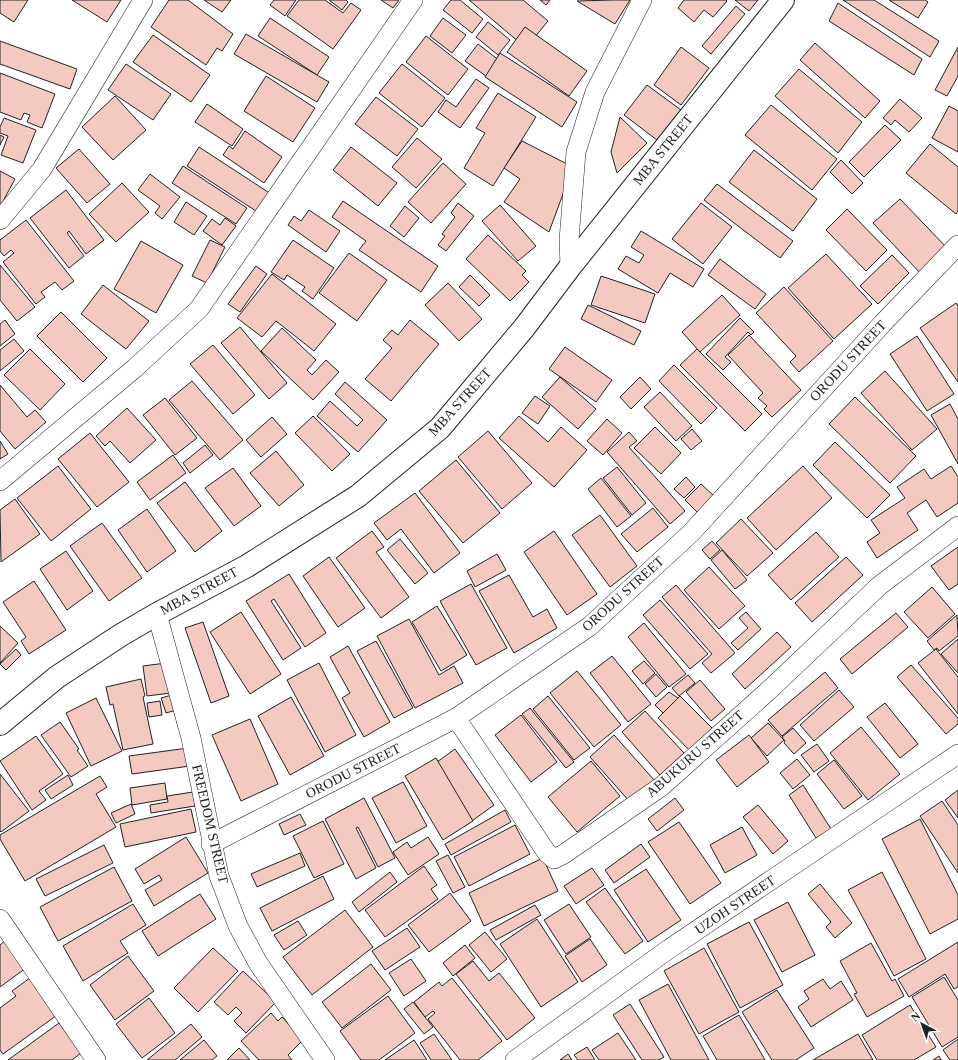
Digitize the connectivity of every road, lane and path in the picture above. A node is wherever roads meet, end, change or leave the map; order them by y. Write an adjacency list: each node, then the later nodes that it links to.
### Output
1 (144, 0): 5 (street)
2 (413, 0): 8 (street)
3 (642, 0): 7 (street)
4 (783, 0): 7 (street, MBA STREET)
5 (0, 220)
6 (958, 245): 11 (street, ORODU STREET)
7 (570, 267): 10 (street, MBA STREET)
8 (0, 481)
9 (958, 526): 11 (street, ABUKURU STREET)
10 (156, 614): 12 (street, MBA STREET); 14 (street, FREEDOM STREET)
11 (456, 718): 14 (street, ORODU STREET)
12 (0, 724)
13 (958, 754): 18 (street, UZOH STREET)
14 (211, 844): 17 (street, FREEDOM STREET)
15 (0, 919): 16 (street)
16 (96, 1060)
17 (325, 1060)
18 (515, 1060)

